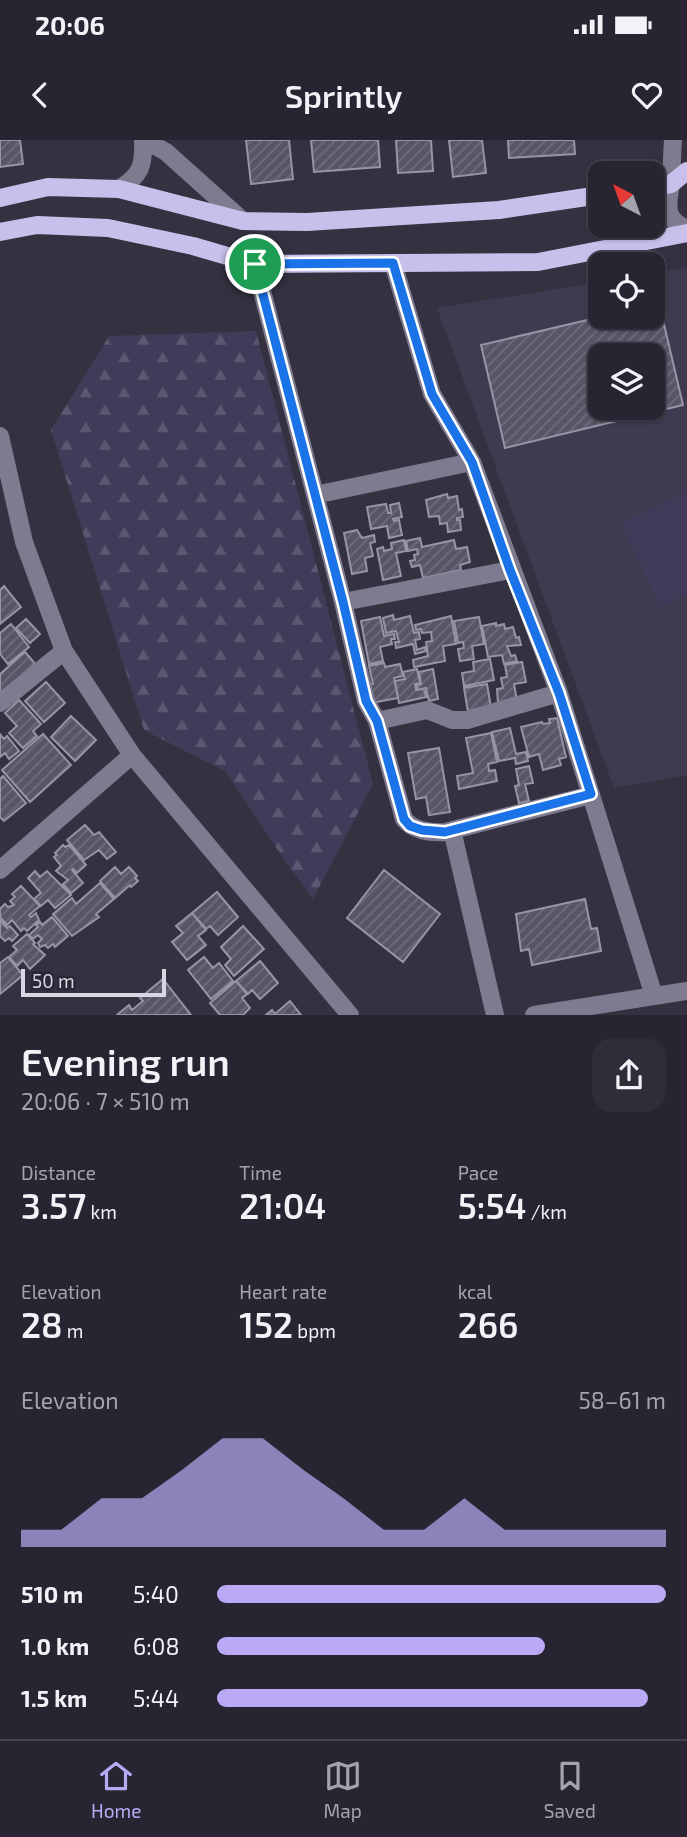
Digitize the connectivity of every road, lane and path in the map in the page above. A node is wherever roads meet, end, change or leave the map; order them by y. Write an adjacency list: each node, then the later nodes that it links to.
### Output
1 (144, 140): 6 (street); 9 (street)
2 (673, 140): 4 (street)
3 (687, 172): 4 (main road)
4 (671, 184): 5 (main road); 10 (street)
5 (665, 185)
6 (119, 189): 8 (main road); 9 (main road)
7 (588, 197): 9 (main road)
8 (0, 198)
9 (243, 221)
10 (687, 231): 12 (main road)
11 (0, 232): 13 (main road)
12 (393, 263): 13 (main road); 15 (street)
13 (255, 264): 17 (street)
14 (0, 436): 16 (street)
15 (472, 462): 17 (street); 18 (street)
16 (5, 483): 20 (street)
17 (315, 495): 19 (street)
18 (510, 570): 19 (street); 21 (street)
19 (343, 602): 23 (street)
20 (64, 651): 22 (street); 24 (street)
21 (559, 693): 23 (street); 25 (street)
22 (0, 703)
23 (377, 721): 26 (street)
24 (132, 755): 27 (street); 30 (street)
25 (591, 794): 26 (street); 29 (street)
26 (452, 830): 31 (street)
27 (0, 870)
28 (687, 991): 29 (street)
29 (654, 996): 32 (street)
30 (350, 1014)
31 (495, 1014)
32 (534, 1014)

